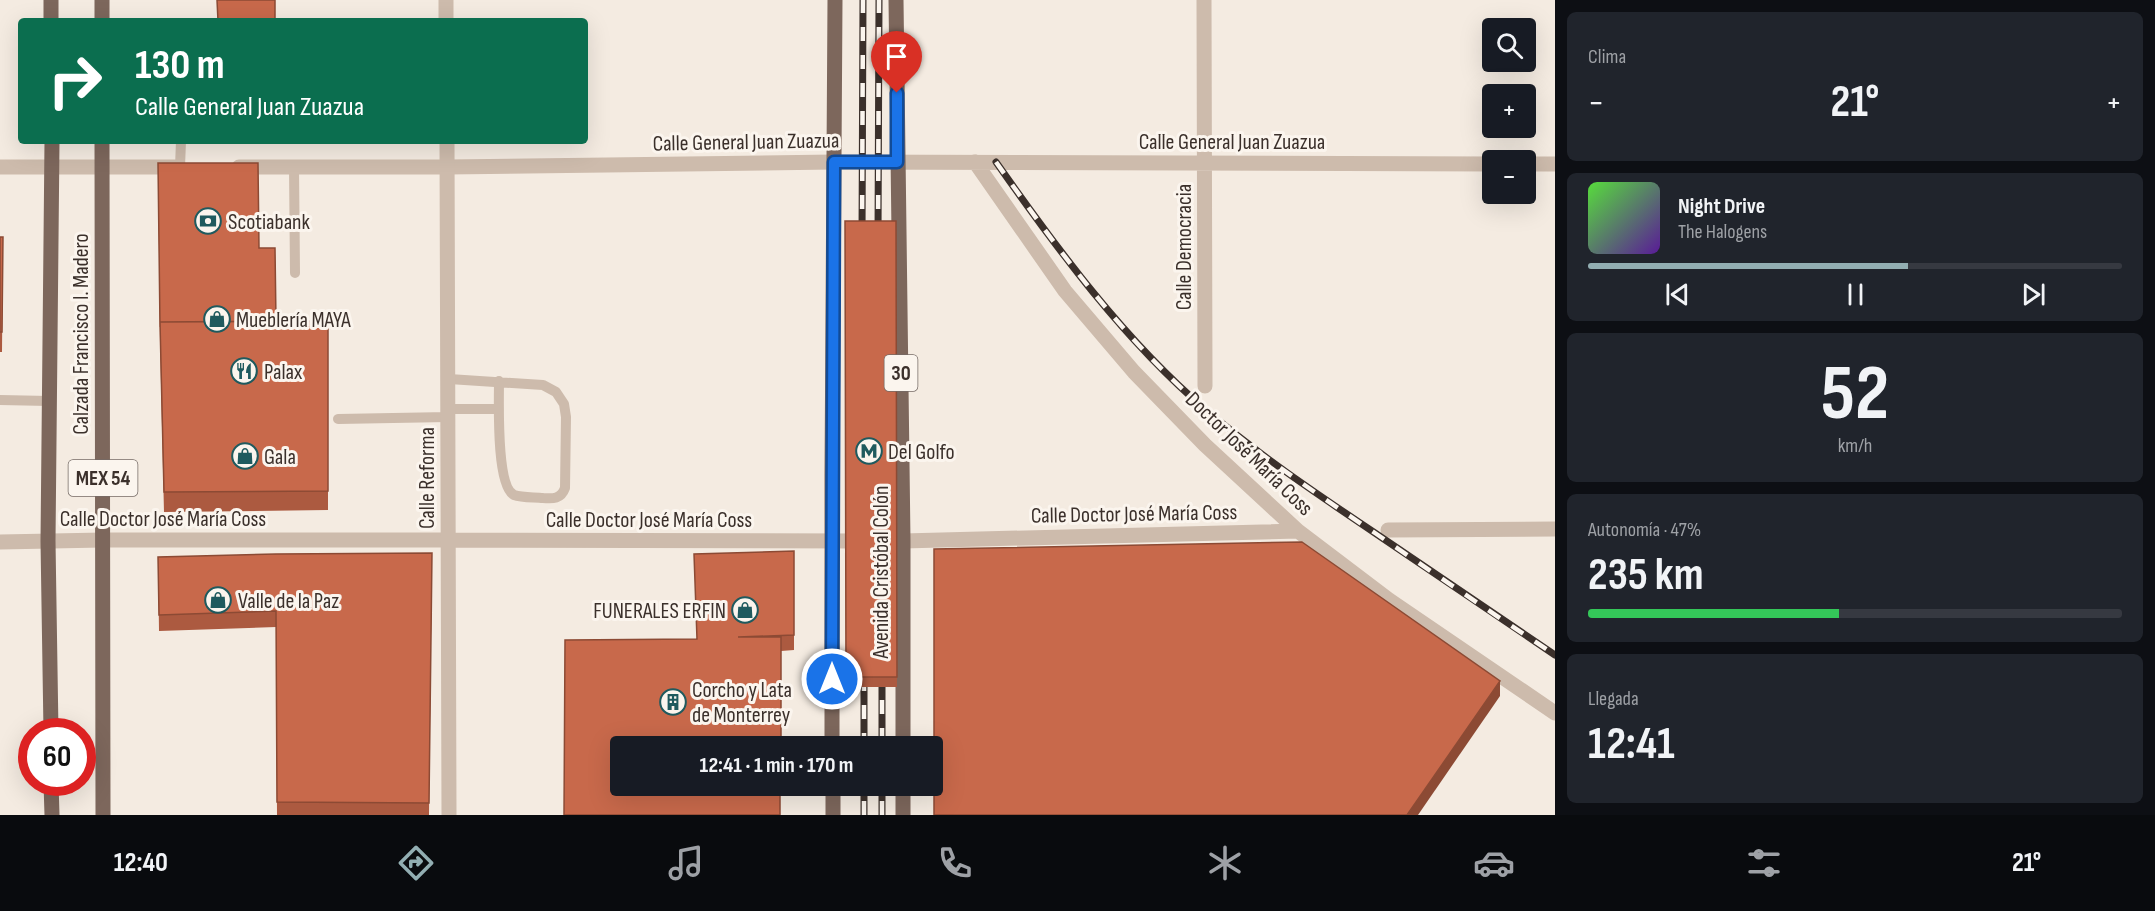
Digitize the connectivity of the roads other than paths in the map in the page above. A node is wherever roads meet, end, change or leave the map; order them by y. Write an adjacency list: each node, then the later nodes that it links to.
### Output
1 (51, 0): 7 (main road)
2 (102, 0): 8 (main road)
3 (446, 0): 9 (street)
4 (835, 0): 14 (main road)
5 (896, 0): 15 (main road, Avenida Cristóbal Colón / 30)
6 (1204, 0): 20 (street, Calle Democracia)
7 (51, 18)
8 (102, 18)
9 (446, 18)
10 (52, 144): 23 (main road, Calzada Francisco I. Madero / MEX 54)
11 (102, 144): 21 (main road, Calzada Francisco I. Madero / MEX 54)
12 (182, 144): 24 (lane)
13 (447, 144): 27 (street, Calle Reforma)
14 (834, 162): 15 (street, Calle General Juan Zuazua); 27 (street, Calle General Juan Zuazua); 45 (main road)
15 (897, 162): 16 (street, Calle General Juan Zuazua); 43 (main road, Avenida Cristóbal Colón / 30)
16 (975, 162): 20 (street, Calle General Juan Zuazua); 39 (street, Doctor José María Coss)
17 (1482, 164): 20 (street, Calle General Juan Zuazua)
18 (1536, 164): 19 (street)
19 (1555, 164)
20 (1205, 165): 31 (street, Calle Democracia)
21 (102, 166): 23 (street); 24 (street); 40 (main road, Calzada Francisco I. Madero / MEX 54)
22 (0, 167): 23 (street)
23 (52, 167): 33 (main road, Calzada Francisco I. Madero / MEX 54)
24 (186, 167)
25 (226, 167): 26 (street, Calle General Juan Zuazua)
26 (294, 167): 27 (street, Calle General Juan Zuazua); 28 (lane)
27 (447, 167): 29 (street, Calle Reforma)
28 (295, 273)
29 (449, 379): 30 (lane); 35 (street, Calle Reforma)
30 (499, 381): 34 (lane); 34 (lane)
31 (1205, 386)
32 (0, 400): 33 (lane)
33 (49, 401): 42 (main road, Calzada Francisco I. Madero / MEX 54)
34 (499, 409): 35 (lane)
35 (448, 413): 36 (lane); 41 (street, Calle Reforma)
36 (338, 419)
37 (1555, 529): 38 (street)
38 (1388, 530)
39 (1298, 531): 43 (street, Calle Doctor José María Coss); 46 (street, Doctor José María Coss)
40 (103, 540): 41 (street, Calle Doctor José María Coss); 42 (street, Calle Doctor José María Coss); 54 (main road, Calzada Francisco I. Madero / MEX 54)
41 (448, 540): 45 (street, Calle Doctor José María Coss); 55 (street, Calle Reforma)
42 (48, 541): 44 (street, Calle Doctor José María Coss); 47 (main road, Calzada Francisco I. Madero / MEX 54)
43 (891, 541): 45 (street, Calle Doctor José María Coss); 49 (main road, Avenida Cristóbal Colón / 30)
44 (0, 542)
45 (832, 542): 48 (main road)
46 (1555, 713)
47 (51, 718)
48 (832, 736)
49 (902, 736)
50 (51, 796): 53 (main road)
51 (832, 796): 56 (main road)
52 (903, 796): 57 (main road)
53 (52, 815)
54 (103, 815)
55 (449, 815)
56 (833, 815)
57 (903, 815)

